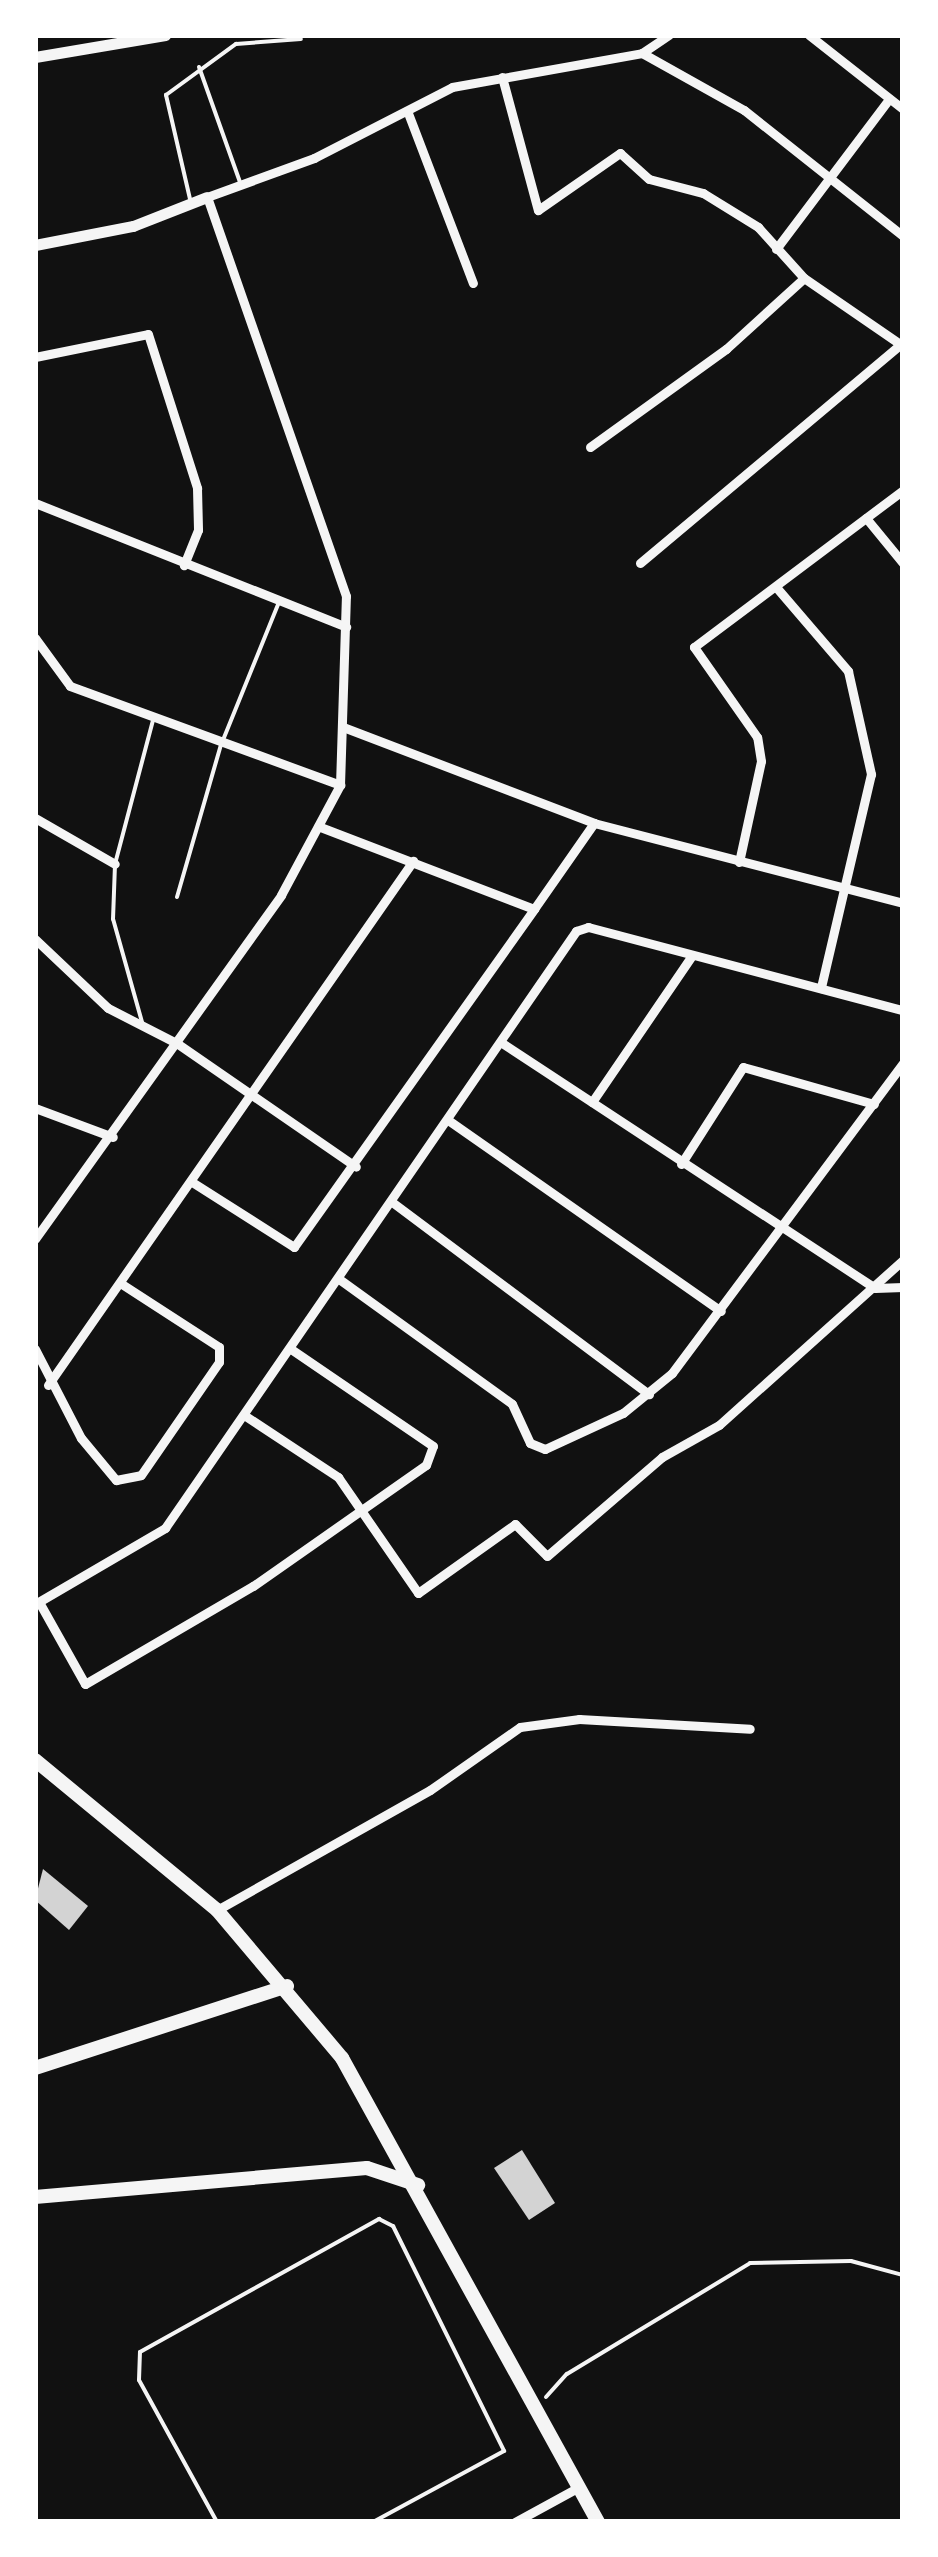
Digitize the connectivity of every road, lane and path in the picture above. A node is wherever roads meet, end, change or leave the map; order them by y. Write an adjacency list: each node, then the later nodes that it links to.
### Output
1 (166, 35): 6 (street)
2 (669, 35): 5 (street)
3 (809, 35): 9 (street)
4 (301, 39): 7 (lane)
5 (642, 53): 8 (street); 12 (street)
6 (35, 57)
7 (199, 67): 13 (lane); 15 (lane)
8 (502, 77): 11 (street); 18 (street)
9 (890, 99): 10 (street); 12 (street)
10 (903, 109)
11 (408, 113): 13 (street); 20 (street)
12 (828, 178): 16 (street); 18 (street)
13 (241, 185): 14 (street)
14 (207, 197): 15 (street); 32 (street)
15 (191, 204): 17 (street)
16 (903, 236)
17 (35, 245)
18 (776, 250): 19 (street)
19 (804, 278): 21 (street); 23 (street)
20 (473, 282)
21 (902, 345): 27 (street)
22 (35, 357): 29 (street)
23 (590, 446)
24 (903, 490): 26 (street)
25 (35, 503): 29 (street)
26 (866, 518): 28 (street); 30 (street)
27 (640, 563)
28 (903, 563)
29 (184, 565): 31 (street)
30 (776, 587): 42 (street); 44 (street)
31 (279, 602): 32 (street); 36 (lane)
32 (346, 626): 35 (street)
33 (35, 638): 34 (street)
34 (152, 720): 36 (street); 43 (lane)
35 (342, 727): 37 (street); 39 (street)
36 (221, 745): 37 (street); 45 (lane)
37 (340, 785): 40 (street)
38 (35, 818): 43 (street)
39 (594, 823): 42 (street); 47 (street)
40 (318, 826): 41 (street); 54 (street)
41 (414, 861): 47 (street); 56 (street)
42 (738, 862): 44 (street)
43 (114, 864): 52 (lane)
44 (844, 889): 46 (street); 50 (street)
45 (177, 897)
46 (903, 903)
47 (534, 909): 63 (street)
48 (35, 940): 52 (street)
49 (690, 957): 50 (street); 53 (street); 57 (street)
50 (821, 988): 51 (street)
51 (903, 1010)
52 (143, 1026): 54 (street)
53 (502, 1042): 57 (street); 60 (street)
54 (178, 1044): 56 (street); 61 (street)
55 (903, 1063): 58 (street)
56 (248, 1094): 63 (street); 64 (street)
57 (592, 1102): 62 (street)
58 (874, 1104): 62 (street); 66 (street)
59 (35, 1108): 61 (street)
60 (448, 1120): 65 (street); 73 (street)
61 (112, 1137): 67 (street)
62 (682, 1164): 66 (street)
63 (356, 1167): 64 (street)
64 (192, 1182): 70 (street)
65 (392, 1202): 69 (street); 77 (street)
66 (784, 1230): 72 (street); 73 (street)
67 (35, 1239)
68 (903, 1260): 72 (street)
69 (338, 1279): 75 (street); 77 (street)
70 (123, 1285): 76 (street); 76 (street)
71 (903, 1287): 72 (street)
72 (875, 1288): 79 (street)
73 (721, 1311): 77 (street)
74 (35, 1349): 76 (street)
75 (291, 1349): 78 (street); 79 (street)
76 (48, 1385)
77 (649, 1394)
78 (244, 1415): 79 (street); 80 (street)
79 (361, 1513): 80 (street)
80 (37, 1603)
81 (750, 1729): 83 (street)
82 (35, 1760): 83 (main road)
83 (217, 1910): 84 (main road)
84 (287, 1986): 85 (main road); 86 (main road)
85 (35, 2068)
86 (419, 2186): 87 (main road); 89 (main road)
87 (35, 2197)
88 (903, 2275): 89 (path)
89 (536, 2408): 90 (main road)
90 (580, 2488): 93 (street); 94 (main road)
91 (217, 2522): 92 (lane)
92 (373, 2522)
93 (515, 2522)
94 (598, 2522)

